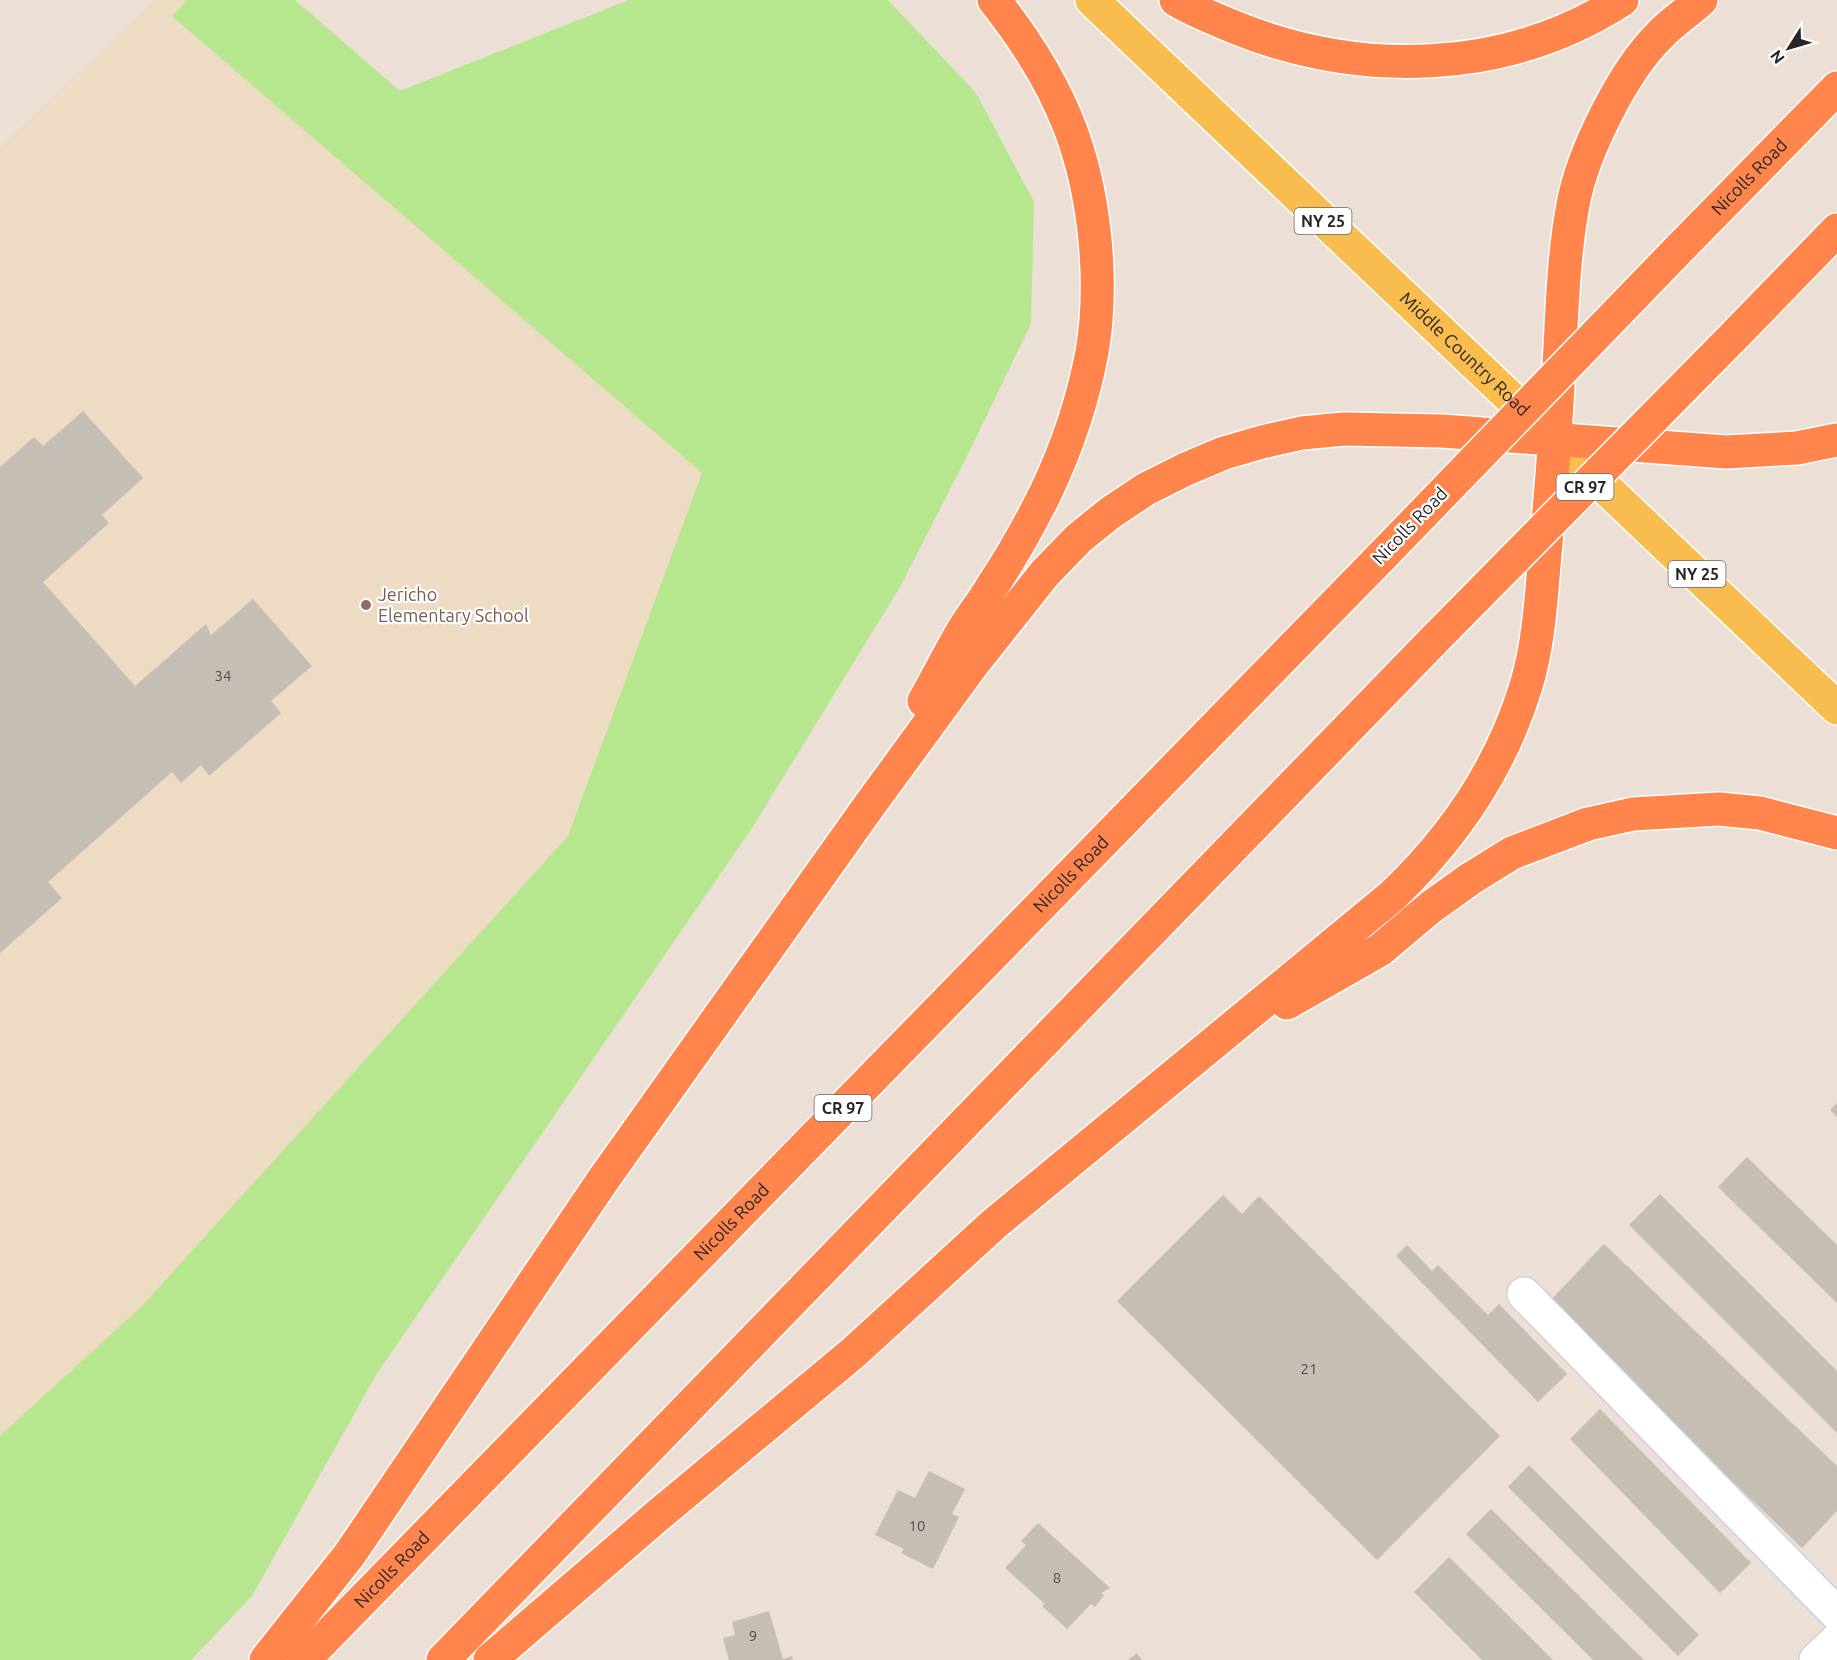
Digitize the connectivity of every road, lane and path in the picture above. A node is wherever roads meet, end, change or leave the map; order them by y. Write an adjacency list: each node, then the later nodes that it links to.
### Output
1 (994, 0): 11 (highway)
2 (1092, 0): 9 (main road, Middle Country Road / NY 25)
3 (1176, 0): 4 (highway)
4 (1622, 0)
5 (1701, 0): 9 (highway)
6 (1837, 88): 18 (highway, Nicolls Road / CR 97, bridge)
7 (1837, 230): 19 (highway, CR 97, bridge)
8 (1837, 440): 9 (highway)
9 (1555, 441): 10 (main road, Middle Country Road / NY 25); 11 (highway); 13 (highway)
10 (1837, 708)
11 (869, 806): 17 (highway)
12 (1837, 833): 13 (highway)
13 (1210, 1047): 20 (highway)
14 (1524, 1294): 15 (street)
15 (1837, 1614)
16 (1837, 1640): 21 (street)
17 (266, 1660)
18 (304, 1660)
19 (443, 1660)
20 (490, 1660)
21 (1816, 1660)

